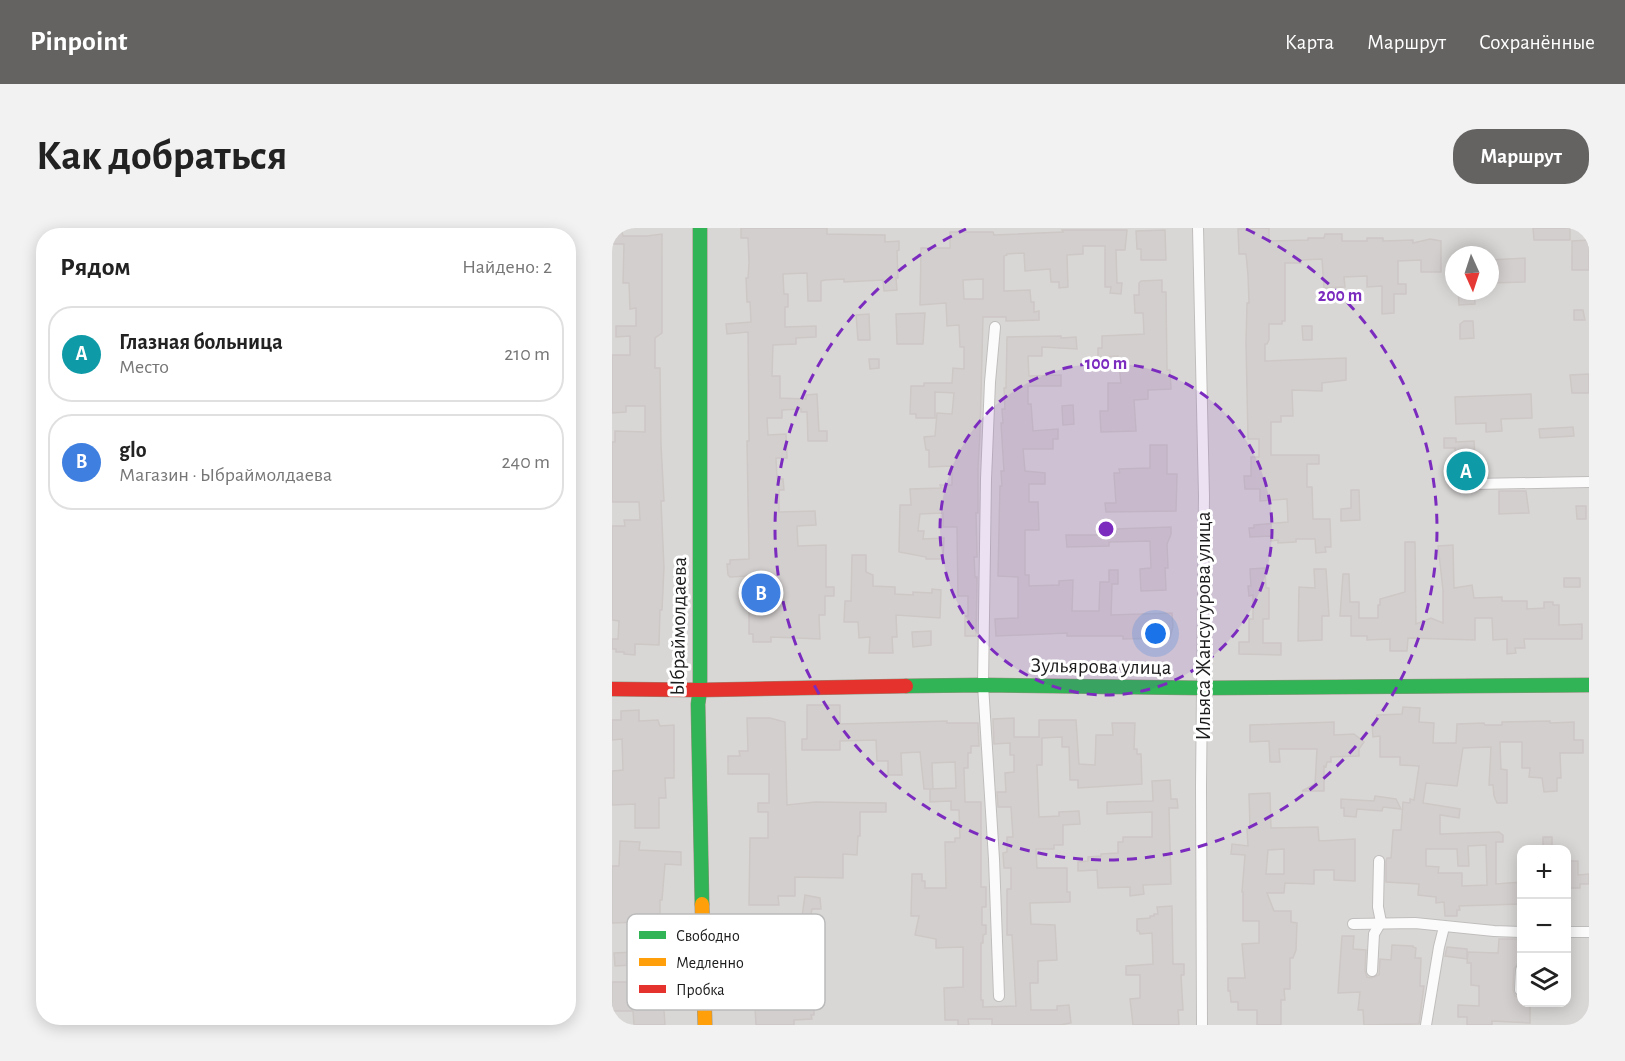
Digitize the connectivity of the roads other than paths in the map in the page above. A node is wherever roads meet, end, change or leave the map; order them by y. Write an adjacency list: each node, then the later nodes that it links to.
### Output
1 (700, 228): 10 (street, Ыбраймолдаева)
2 (1198, 228): 8 (street, Ильяса Жансугурова улица)
3 (995, 327): 7 (street)
4 (1589, 482): 5 (street)
5 (1474, 484)
6 (1589, 684): 8 (street, Зульярова улица)
7 (983, 685): 8 (street, Зульярова улица); 10 (street, Зульярова улица); 20 (street)
8 (1203, 688): 23 (street, Ильяса Жансугурова улица)
9 (612, 689): 10 (street, Зульярова улица)
10 (700, 690): 12 (street, Ыбраймолдаева)
11 (1379, 861): 13 (street)
12 (703, 914)
13 (1381, 922): 14 (street); 15 (street); 19 (street)
14 (1353, 924)
15 (1444, 927): 16 (street); 24 (street)
16 (1517, 932)
17 (1571, 932): 18 (street)
18 (1589, 932)
19 (1372, 971)
20 (999, 996)
21 (705, 1010): 22 (street, Ыбраймолдаева)
22 (705, 1025)
23 (1202, 1025)
24 (1426, 1025)

